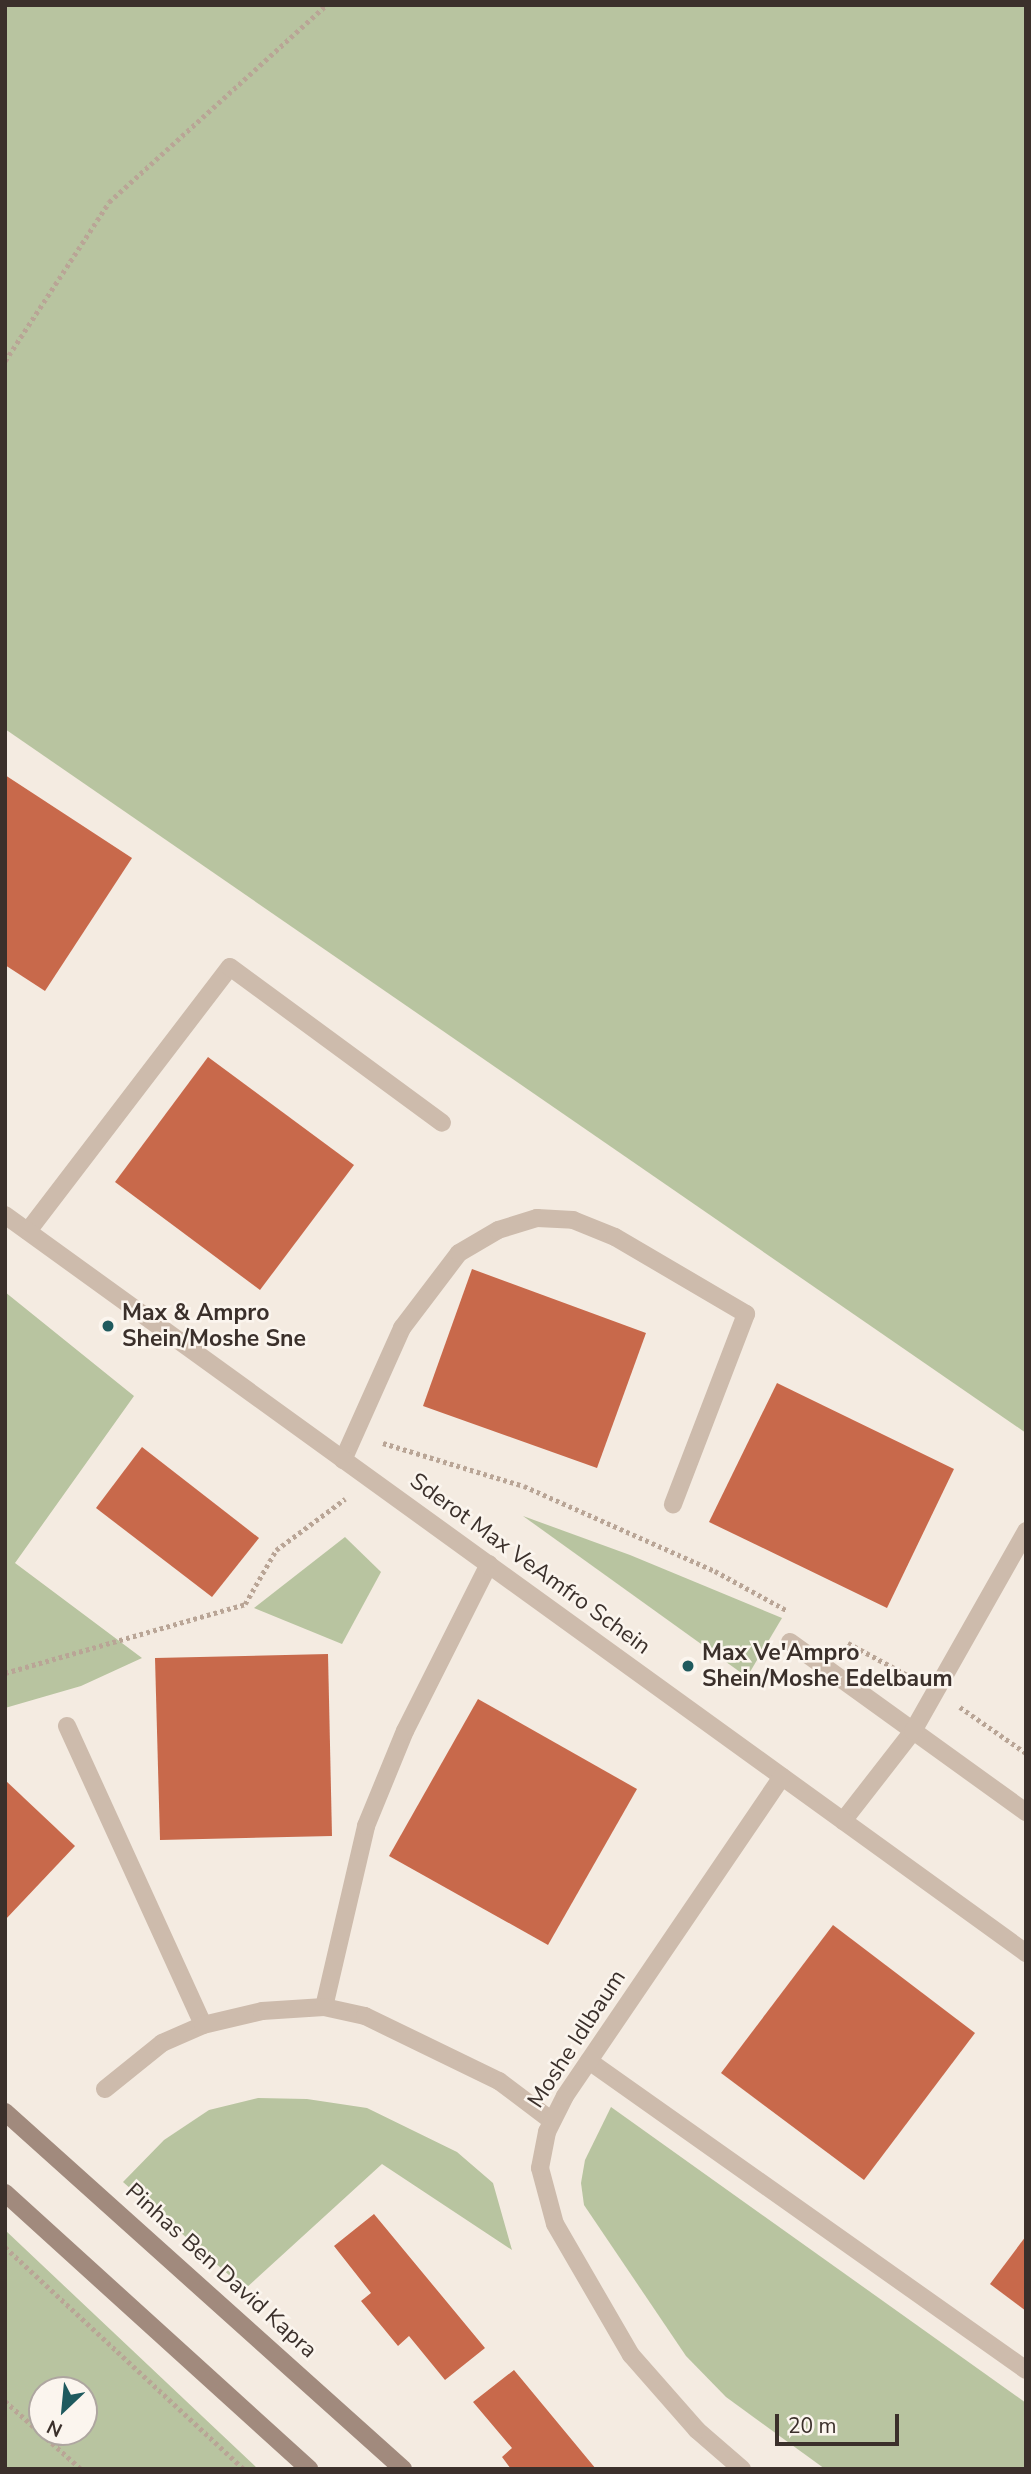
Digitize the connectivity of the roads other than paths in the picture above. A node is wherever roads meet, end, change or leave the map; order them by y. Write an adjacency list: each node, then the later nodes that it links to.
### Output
1 (442, 1123): 3 (street)
2 (5, 1215): 3 (street, Sderot Max VeAmfro Schein)
3 (28, 1231): 4 (street, Sderot Max VeAmfro Schein)
4 (343, 1460): 5 (street); 7 (street, Sderot Max VeAmfro Schein)
5 (673, 1504)
6 (1026, 1531): 10 (street)
7 (489, 1564): 11 (street, Sderot Max VeAmfro Schein); 15 (street)
8 (790, 1642): 10 (street)
9 (67, 1726): 16 (street)
10 (913, 1731): 12 (street); 13 (street)
11 (782, 1777): 13 (street, Sderot Max VeAmfro Schein); 17 (street, Moshe Idlbaum)
12 (1026, 1812)
13 (843, 1821): 14 (street, Sderot Max VeAmfro Schein)
14 (1026, 1953)
15 (324, 2007): 16 (street); 20 (street)
16 (203, 2025): 18 (street)
17 (589, 2061): 20 (street, Moshe Idlbaum); 22 (street)
18 (105, 2089)
19 (5, 2112): 24 (main road, Pinhas Ben David Kapra)
20 (552, 2121): 25 (street, Moshe Idlbaum)
21 (5, 2193): 23 (main road)
22 (1026, 2370)
23 (309, 2469)
24 (403, 2469)
25 (742, 2469)

